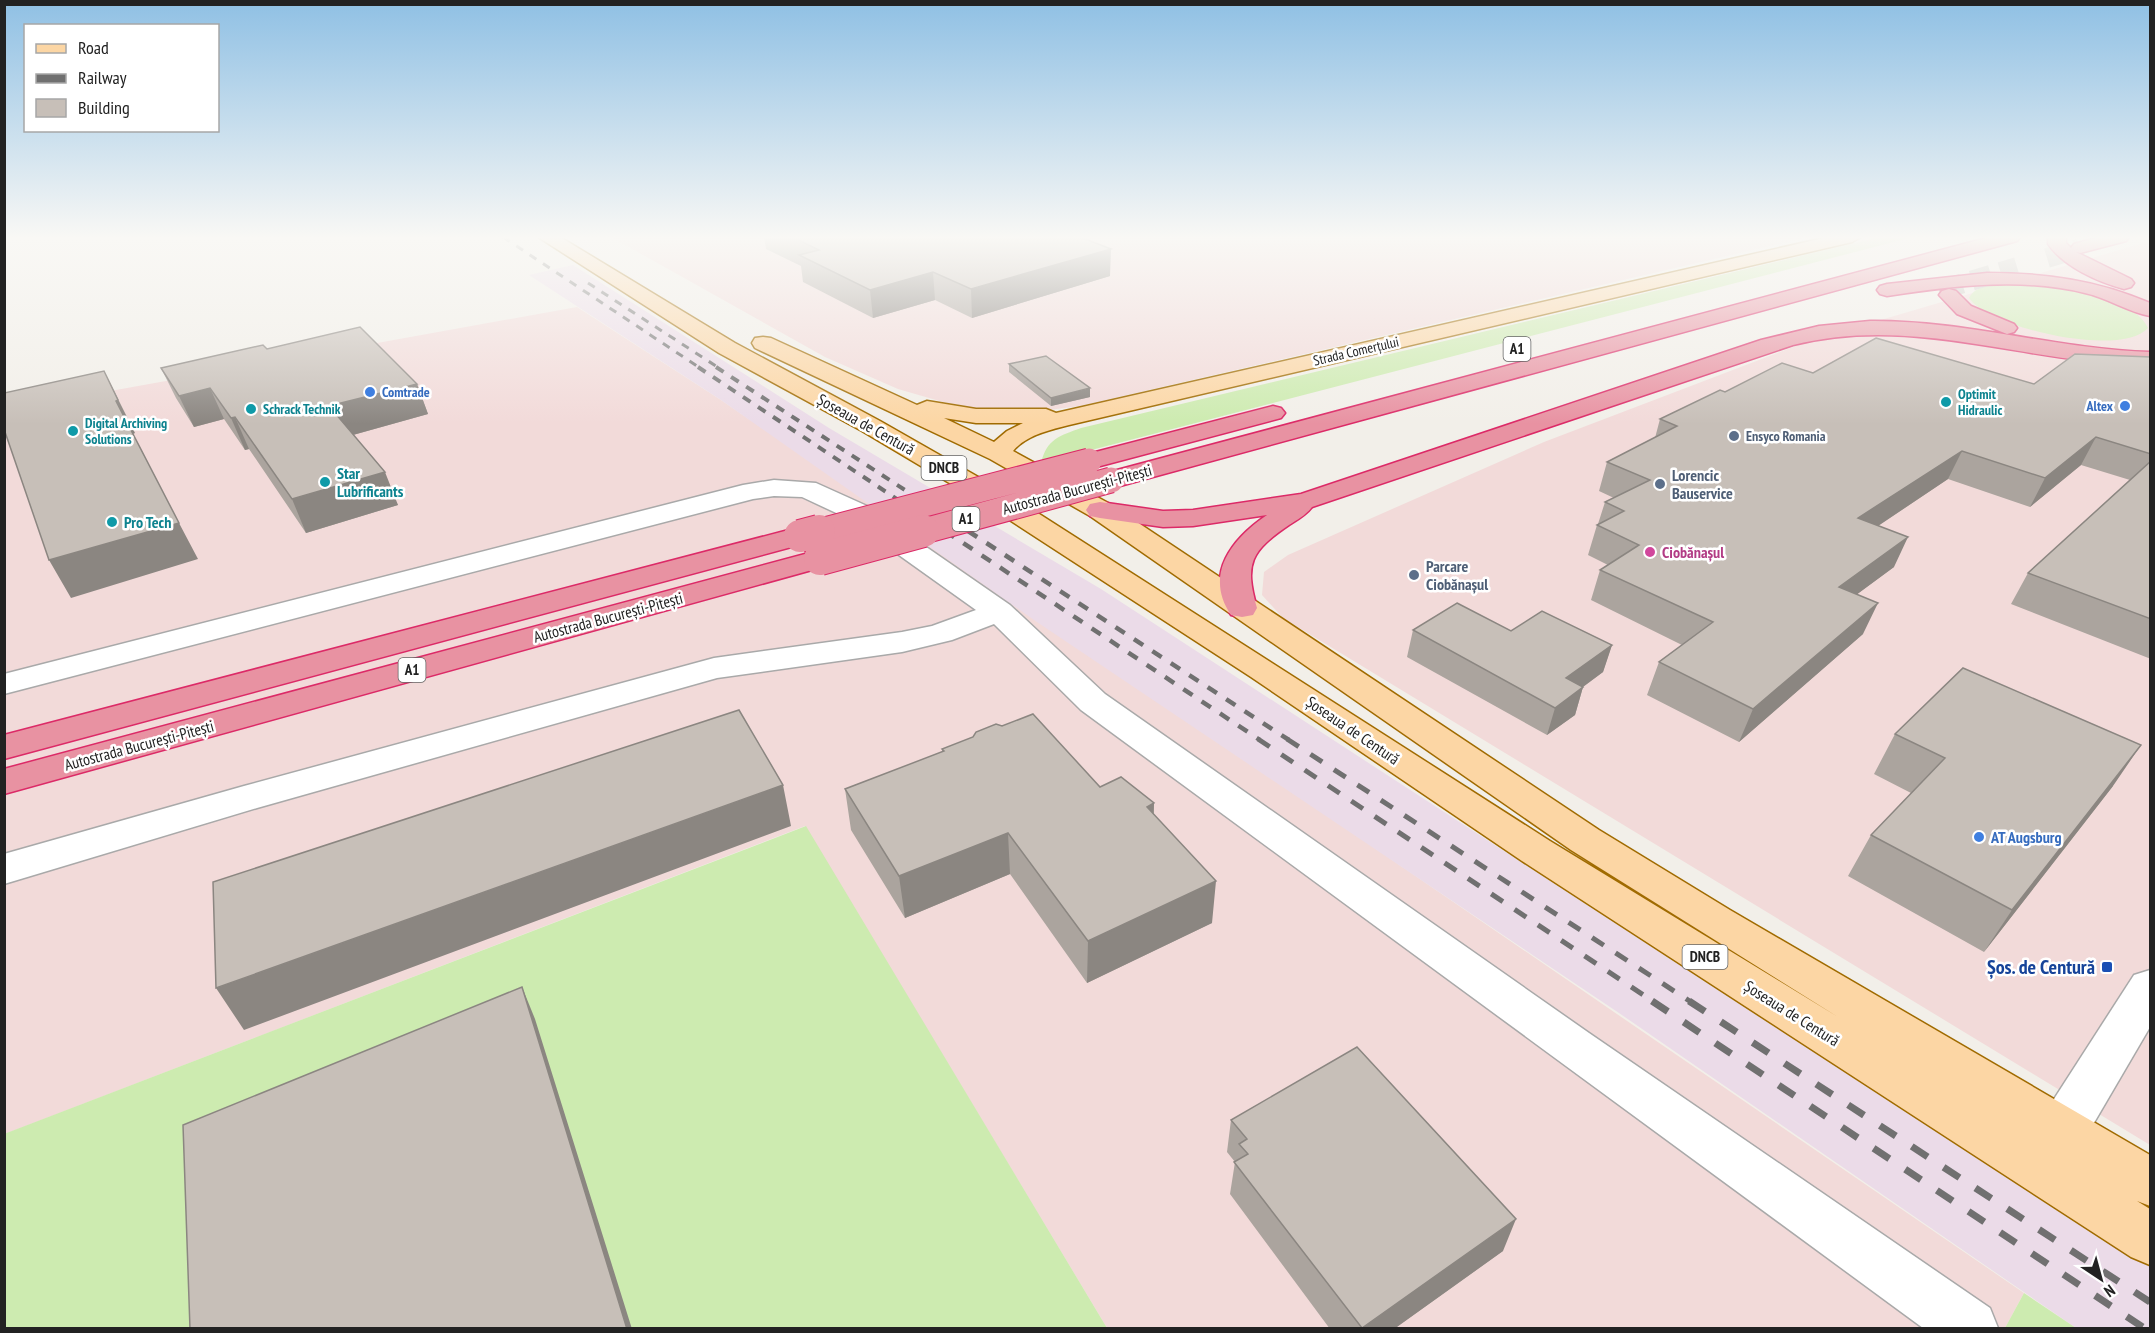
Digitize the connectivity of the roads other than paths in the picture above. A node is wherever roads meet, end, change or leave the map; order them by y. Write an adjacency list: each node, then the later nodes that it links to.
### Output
1 (648, 299): 32 (main road, Șoseaua de Centură / DNCB)
2 (677, 299): 16 (main road, Șoseaua de Centură / DNCB)
3 (1582, 299): 18 (main road, Strada Comerțului)
4 (1708, 299): 12 (highway, A1)
5 (1780, 299): 13 (highway, Autostrada București-Pitești / A1)
6 (1813, 299): 13 (highway)
7 (1839, 299): 15 (highway)
8 (1952, 299): 11 (highway)
9 (2120, 299): 10 (highway)
10 (2151, 310)
11 (2151, 344)
12 (1506, 352)
13 (1562, 358): 15 (highway, Autostrada București-Pitești / A1)
14 (2151, 359): 20 (highway)
15 (1438, 392): 22 (highway, Autostrada București-Pitești / A1, bridge)
16 (890, 401): 18 (main road); 19 (main road, Șoseaua de Centură / DNCB)
17 (1298, 406): 22 (highway, Autostrada București-Pitești / A1, bridge)
18 (1105, 409): 19 (main road)
19 (999, 454): 21 (main road, Șoseaua de Centură / DNCB)
20 (1305, 501): 21 (highway); 23 (highway)
21 (1100, 510): 23 (main road, Șoseaua de Centură / DNCB)
22 (810, 547): 26 (highway, Autostrada București-Pitești / A1); 27 (highway, Autostrada București-Pitești / A1)
23 (1242, 608): 30 (main road, Șoseaua de Centură / DNCB)
24 (999, 612): 25 (street); 28 (street); 33 (street)
25 (4, 684)
26 (4, 747)
27 (4, 782)
28 (4, 869)
29 (2151, 988): 30 (street)
30 (2063, 1129): 31 (main road, Șoseaua de Centură / DNCB)
31 (2151, 1182)
32 (2151, 1239)
33 (1970, 1329)

